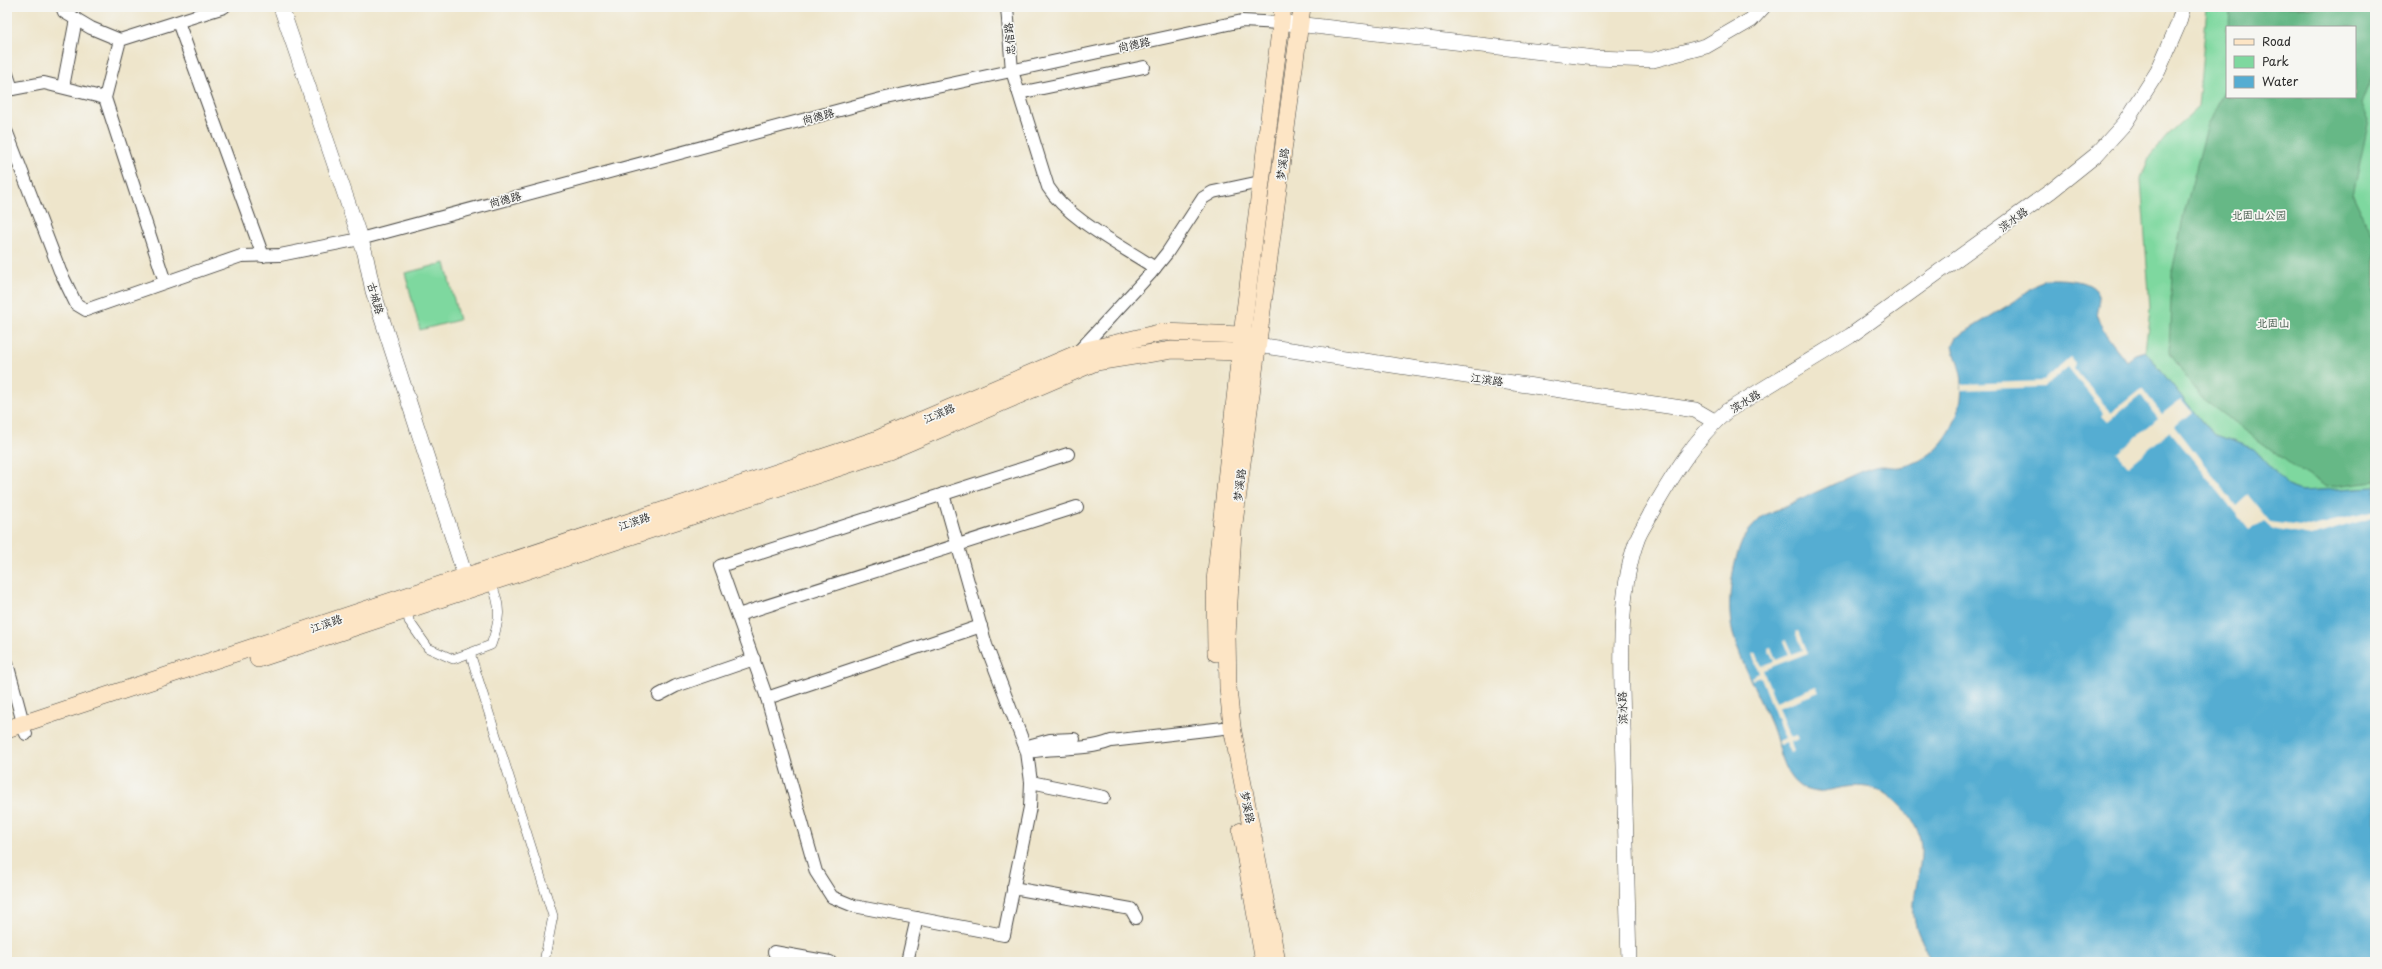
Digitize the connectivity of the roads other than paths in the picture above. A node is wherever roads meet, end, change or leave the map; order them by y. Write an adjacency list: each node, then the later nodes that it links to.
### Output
1 (62, 7): 9 (street)
2 (224, 7): 10 (street)
3 (281, 7): 22 (street, 古城路)
4 (1007, 7): 14 (street, 忠信路)
5 (1302, 7): 11 (main road, 梦溪路)
6 (1763, 7): 11 (street)
7 (2182, 7): 30 (street, 滨水路)
8 (1282, 15): 11 (street); 14 (street, 尚德路); 21 (main road, 梦溪路)
9 (76, 20): 12 (street); 16 (street)
10 (178, 22): 12 (street); 23 (street)
11 (1300, 24): 27 (main road, 梦溪路)
12 (120, 40): 19 (street)
13 (1144, 67): 18 (street)
14 (1012, 71): 18 (street, 忠信路); 22 (street, 尚德路)
15 (7, 74): 17 (street)
16 (63, 87): 17 (street); 19 (street)
17 (10, 89)
18 (1019, 93): 24 (street, 忠信路)
19 (105, 98): 25 (street)
20 (7, 133): 25 (street, 尚德路)
21 (1260, 182): 24 (street); 26 (main road, 梦溪路)
22 (360, 239): 23 (street, 尚德路); 35 (street, 古城路)
23 (263, 256): 25 (street, 尚德路)
24 (1156, 268): 29 (street)
25 (165, 282)
26 (1242, 335): 27 (main road, 江滨路); 28 (main road, 梦溪路); 29 (main road, 江滨路)
27 (1257, 344): 28 (main road, 江滨路); 30 (street, 江滨路); 45 (main road, 梦溪路)
28 (1240, 352): 36 (main road, 江滨路); 45 (main road, 梦溪路)
29 (1076, 355): 35 (main road, 江滨路)
30 (1714, 422): 61 (street, 滨水路)
31 (1068, 454): 32 (street)
32 (943, 494): 34 (street); 38 (street)
33 (1077, 507): 34 (street)
34 (958, 545): 38 (street); 39 (street)
35 (468, 583): 36 (main road, 江滨路); 37 (main road, 江滨路); 47 (main road, 江滨路)
36 (491, 583): 40 (street)
37 (407, 610): 40 (street); 47 (main road, 江滨路)
38 (738, 614): 41 (street)
39 (981, 626): 44 (street); 49 (street)
40 (470, 653): 56 (street)
41 (754, 659): 43 (street); 44 (street)
42 (7, 663): 47 (street)
43 (659, 695)
44 (767, 698): 53 (street)
45 (1227, 728): 49 (street); 59 (main road, 梦溪路); 60 (main road, 梦溪路)
46 (7, 729): 47 (main road, 江滨路)
47 (25, 729): 48 (main road, 江滨路)
48 (7, 740)
49 (1026, 750): 50 (street)
50 (1031, 782): 51 (street); 52 (street)
51 (1104, 797)
52 (1013, 888): 53 (street); 54 (street)
53 (917, 918): 58 (street)
54 (1136, 918)
55 (774, 952): 57 (street)
56 (544, 962)
57 (830, 962)
58 (907, 962)
59 (1264, 962)
60 (1277, 962)
61 (1629, 962)

